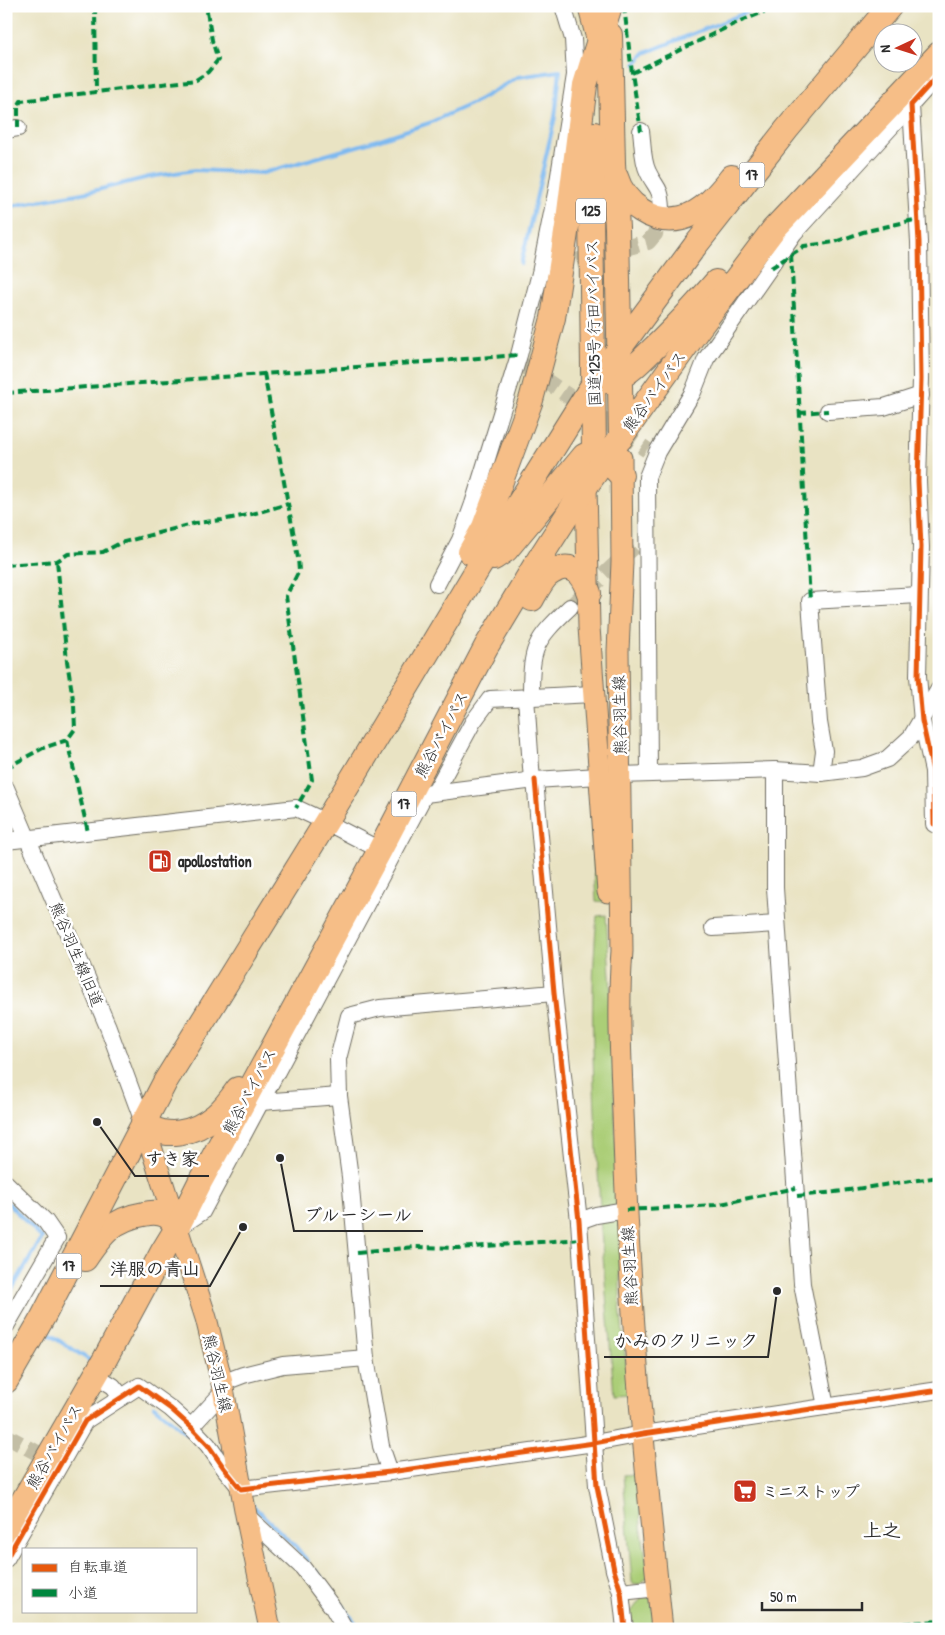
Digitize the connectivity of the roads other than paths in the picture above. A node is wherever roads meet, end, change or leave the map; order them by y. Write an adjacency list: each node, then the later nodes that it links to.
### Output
1 (563, 6): 23 (street)
2 (590, 6): 5 (highway, 国道125号 行田バイパス / 125)
3 (610, 6): 5 (highway, 国道125号 行田バイパス / 125); 11 (highway, 国道125号 行田バイパス / 125)
4 (890, 6): 9 (highway, 17)
5 (599, 40): 16 (highway, 国道125号 行田バイパス / 125); 27 (highway)
6 (939, 54): 13 (highway, 熊谷バイパス)
7 (939, 74): 8 (street)
8 (911, 105): 17 (street); 36 (street)
9 (787, 129): 11 (highway); 14 (highway, 17)
10 (641, 131): 12 (street)
11 (613, 163): 14 (highway, 国道125号 行田バイパス / 125)
12 (662, 209)
13 (773, 230): 15 (highway); 19 (highway, 熊谷バイパス)
14 (620, 348): 15 (highway, 国道125号 行田バイパス / 125); 16 (highway, 17)
15 (620, 378): 16 (highway); 19 (highway, 国道125号 行田バイパス / 125)
16 (594, 383): 20 (highway, 国道125号 行田バイパス / 125); 22 (highway, 17)
17 (921, 395): 18 (street); 25 (street)
18 (828, 411)
19 (621, 438): 20 (highway, 熊谷バイパス)
20 (607, 462): 21 (highway, 国道125号 行田バイパス / 125); 22 (highway); 33 (main road); 37 (main road, 熊谷羽生線)
21 (586, 486): 24 (main road, 熊谷羽生線); 28 (highway, 熊谷バイパス / 17)
22 (477, 570): 27 (highway, 17)
23 (437, 584)
24 (589, 593): 28 (highway); 30 (main road, 熊谷羽生線)
25 (919, 595): 32 (street); 35 (street)
26 (570, 607): 31 (street)
27 (450, 615): 41 (highway, 17)
28 (486, 647): 45 (highway, 熊谷バイパス / 17)
29 (939, 690): 32 (street)
30 (593, 694): 31 (street); 33 (main road, 熊谷羽生線)
31 (529, 697): 38 (street); 40 (street)
32 (922, 721): 35 (street); 42 (street)
33 (595, 723): 37 (main road, 熊谷羽生線)
34 (776, 770): 35 (street); 36 (street); 46 (street)
35 (821, 773)
36 (649, 774): 37 (street)
37 (610, 775): 38 (street); 54 (main road, 熊谷羽生線)
38 (533, 781): 40 (street); 48 (street)
39 (6, 788): 43 (street, 熊谷羽生線旧道)
40 (435, 792): 51 (street)
41 (326, 822): 43 (street); 45 (street); 52 (highway, 17)
42 (939, 824)
43 (28, 839): 44 (street); 52 (street, 熊谷羽生線旧道)
44 (6, 841)
45 (380, 850): 49 (highway, 熊谷バイパス / 17)
46 (778, 924): 47 (street); 65 (street)
47 (712, 928)
48 (554, 992): 50 (street); 55 (street)
49 (281, 1032): 52 (highway); 56 (highway, 熊谷バイパス / 17)
50 (339, 1096): 51 (street); 59 (street)
51 (261, 1102): 56 (street)
52 (143, 1122): 56 (main road, 熊谷羽生線); 57 (highway, 17)
53 (6, 1183): 58 (street)
54 (626, 1210): 55 (street); 67 (main road, 熊谷羽生線)
55 (579, 1221): 68 (street)
56 (177, 1228): 57 (highway); 60 (highway, 熊谷バイパス / 17); 62 (main road, 熊谷羽生線)
57 (43, 1317): 61 (highway, 17)
58 (6, 1326)
59 (366, 1358): 62 (street); 69 (street)
60 (95, 1375): 64 (street); 72 (highway, 熊谷バイパス / 17)
61 (6, 1381)
62 (223, 1387): 66 (street); 70 (main road, 熊谷羽生線)
63 (939, 1390): 65 (street)
64 (122, 1396): 66 (street); 73 (street)
65 (826, 1407): 67 (street)
66 (191, 1427): 70 (street)
67 (643, 1434): 68 (street); 74 (main road, 熊谷羽生線)
68 (594, 1443): 69 (street); 75 (street)
69 (390, 1472): 70 (street)
70 (241, 1489): 71 (main road, 熊谷羽生線)
71 (246, 1514): 76 (main road, 熊谷羽生線); 77 (street)
72 (6, 1530)
73 (6, 1560)
74 (658, 1588): 75 (street); 79 (main road, 熊谷羽生線)
75 (621, 1592): 78 (street)
76 (270, 1629)
77 (345, 1629)
78 (625, 1629)
79 (662, 1629)

